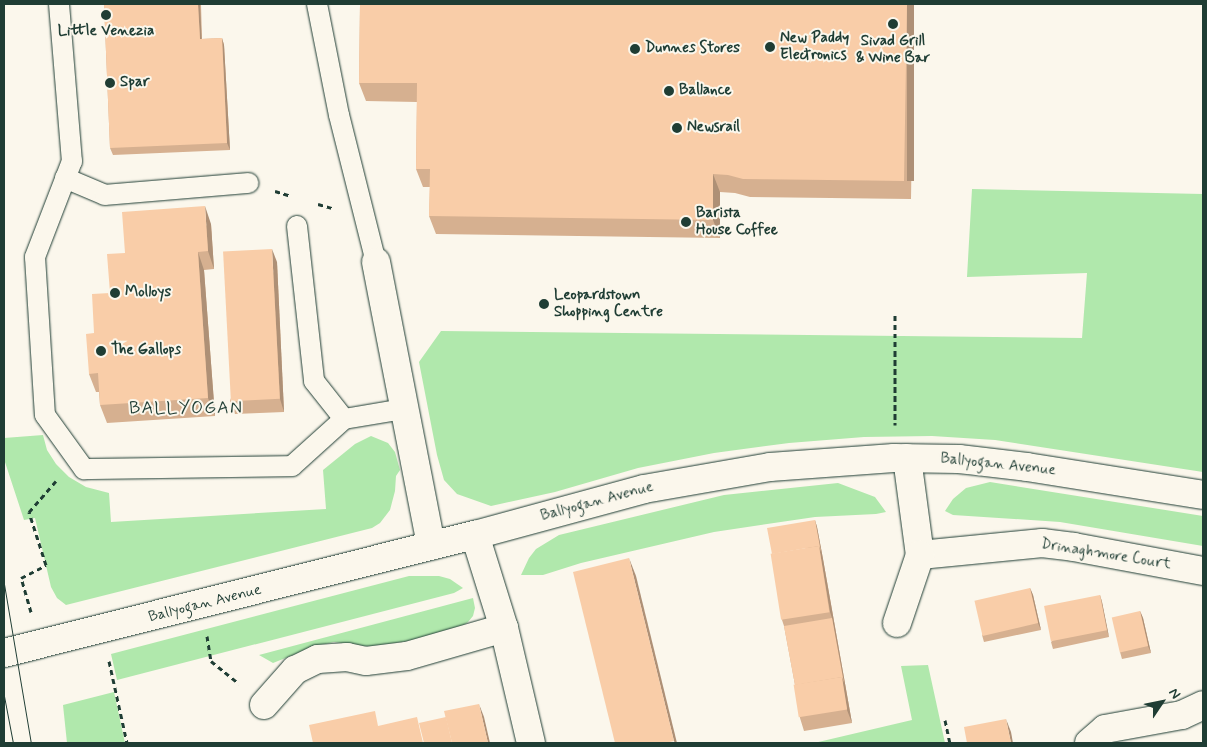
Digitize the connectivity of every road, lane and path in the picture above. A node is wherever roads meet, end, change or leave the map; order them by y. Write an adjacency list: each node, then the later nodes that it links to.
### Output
1 (59, 4): 3 (lane)
2 (317, 4): 6 (lane)
3 (65, 178): 4 (lane); 10 (lane)
4 (248, 183)
5 (297, 226): 9 (lane)
6 (376, 262): 8 (street)
7 (895, 315): 11 (path)
8 (404, 409): 9 (lane); 14 (street)
9 (344, 419): 10 (lane)
10 (77, 458): 21 (path)
11 (901, 458): 12 (street, Ballyogan Avenue); 13 (street, Ballyogan Avenue); 15 (street)
12 (1203, 495)
13 (475, 536): 14 (street, Ballyogan Avenue); 19 (street)
14 (431, 546): 17 (street, Ballyogan Avenue)
15 (920, 555): 16 (street, Drinaghmore Court); 18 (street)
16 (1203, 571)
17 (201, 604): 20 (street, Ballyogan Avenue); 23 (path)
18 (898, 623)
19 (504, 628): 23 (street); 27 (street)
20 (102, 630): 21 (street, Ballyogan Avenue); 26 (path)
21 (41, 646): 22 (street, Ballyogan Avenue)
22 (4, 654)
23 (264, 705)
24 (1203, 705): 29 (street)
25 (945, 720): 28 (path)
26 (127, 743)
27 (531, 743)
28 (950, 743)
29 (1089, 743)

